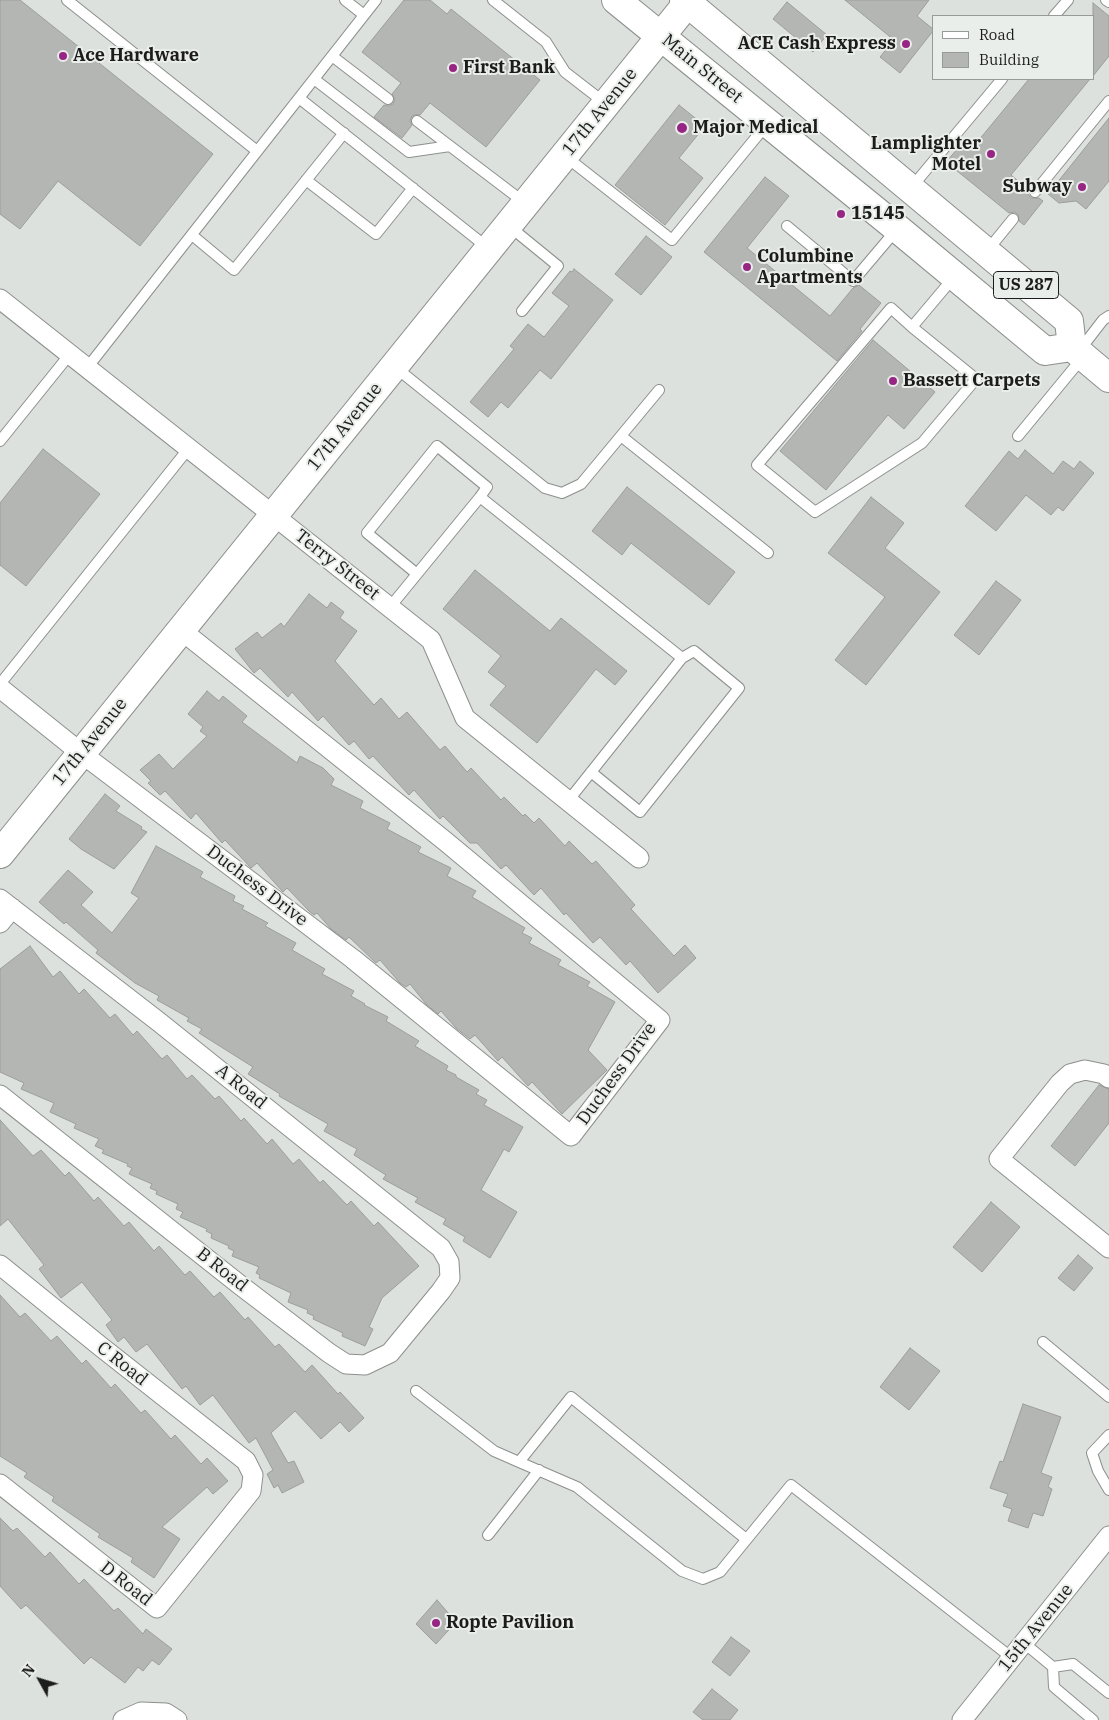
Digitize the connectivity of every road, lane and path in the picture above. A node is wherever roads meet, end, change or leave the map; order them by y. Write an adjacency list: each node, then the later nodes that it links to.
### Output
1 (68, 0): 22 (lane)
2 (345, 0): 8 (lane)
3 (376, 0): 8 (lane)
4 (493, 0): 17 (lane)
5 (616, 0): 10 (main road, Main Street / US 287)
6 (1068, 0): 9 (lane)
7 (687, 1): 10 (main road, 17th Avenue); 26 (main road, US 287)
8 (364, 15): 11 (lane)
9 (1055, 15)
10 (660, 36): 17 (main road, 17th Avenue); 19 (main road, Main Street / US 287)
11 (332, 56): 12 (lane); 15 (lane)
12 (314, 79): 14 (lane); 21 (lane)
13 (1001, 80): 26 (lane)
14 (300, 98): 20 (lane); 22 (lane)
15 (388, 99)
16 (1109, 101): 27 (lane)
17 (606, 104): 23 (main road, 17th Avenue)
18 (417, 121): 21 (lane)
19 (768, 123): 23 (lane); 32 (main road, Main Street / US 287)
20 (344, 133): 24 (lane); 25 (lane)
21 (450, 146): 28 (lane)
22 (257, 152): 33 (lane)
23 (565, 155): 28 (main road, 17th Avenue)
24 (306, 180): 25 (lane); 33 (lane)
25 (413, 188): 34 (lane)
26 (910, 188): 35 (main road, US 287)
27 (1035, 192)
28 (525, 204): 30 (main road, 17th Avenue)
29 (1013, 219): 35 (lane)
30 (508, 226): 34 (main road, 17th Avenue); 38 (lane)
31 (788, 226): 32 (lane)
32 (898, 229): 36 (main road, Main Street / US 287)
33 (192, 235): 44 (lane)
34 (489, 249): 43 (main road, 17th Avenue)
35 (986, 252): 41 (main road, US 287)
36 (955, 276): 40 (lane); 41 (main road, Main Street / US 287)
37 (0, 299): 42 (street, Terry Street)
38 (522, 311)
39 (1109, 316): 41 (lane)
40 (912, 327): 40 (lane)
41 (1078, 352): 45 (main road); 48 (lane)
42 (70, 354): 44 (street, Terry Street); 49 (lane)
43 (394, 366): 47 (lane); 52 (main road, 17th Avenue)
44 (87, 368): 50 (street, Terry Street)
45 (1109, 378)
46 (659, 390): 47 (lane)
47 (621, 436): 53 (lane)
48 (1018, 436)
49 (0, 441)
50 (189, 448): 52 (street, Terry Street); 58 (lane)
51 (480, 497): 54 (lane); 54 (lane); 57 (lane)
52 (274, 516): 55 (street, Terry Street); 56 (main road, 17th Avenue)
53 (768, 553)
54 (417, 574): 55 (lane)
55 (390, 608): 61 (street, Terry Street)
56 (181, 630): 59 (main road, 17th Avenue); 59 (street, Duchess Drive)
57 (682, 658): 60 (lane); 60 (lane)
58 (0, 686): 59 (street, Duchess Drive)
59 (81, 753): 62 (main road, 17th Avenue)
60 (591, 772): 61 (lane)
61 (568, 801): 63 (street, Terry Street)
62 (0, 854)
63 (639, 858)
64 (6, 903): 65 (street); 70 (street, A Road)
65 (0, 923)
66 (1109, 1078): 68 (street)
67 (0, 1095): 70 (street, B Road)
68 (1109, 1248)
69 (0, 1265): 75 (street, C Road)
70 (441, 1292)
71 (1042, 1342): 73 (lane)
72 (416, 1391): 76 (lane)
73 (1109, 1397)
74 (1109, 1434): 79 (lane)
75 (246, 1461): 78 (street, D Road)
76 (519, 1462): 77 (lane); 82 (lane)
77 (539, 1470): 80 (lane); 82 (lane)
78 (0, 1484)
79 (1109, 1490)
80 (488, 1535)
81 (1109, 1536): 83 (street, 15th Avenue)
82 (746, 1539): 84 (lane)
83 (1024, 1643): 84 (street, 15th Avenue); 85 (lane)
84 (1012, 1658): 89 (street, 15th Avenue)
85 (1053, 1667): 86 (lane); 90 (lane)
86 (1109, 1693)
87 (171, 1716): 88 (street)
88 (123, 1720)
89 (962, 1720)
90 (1093, 1720)

